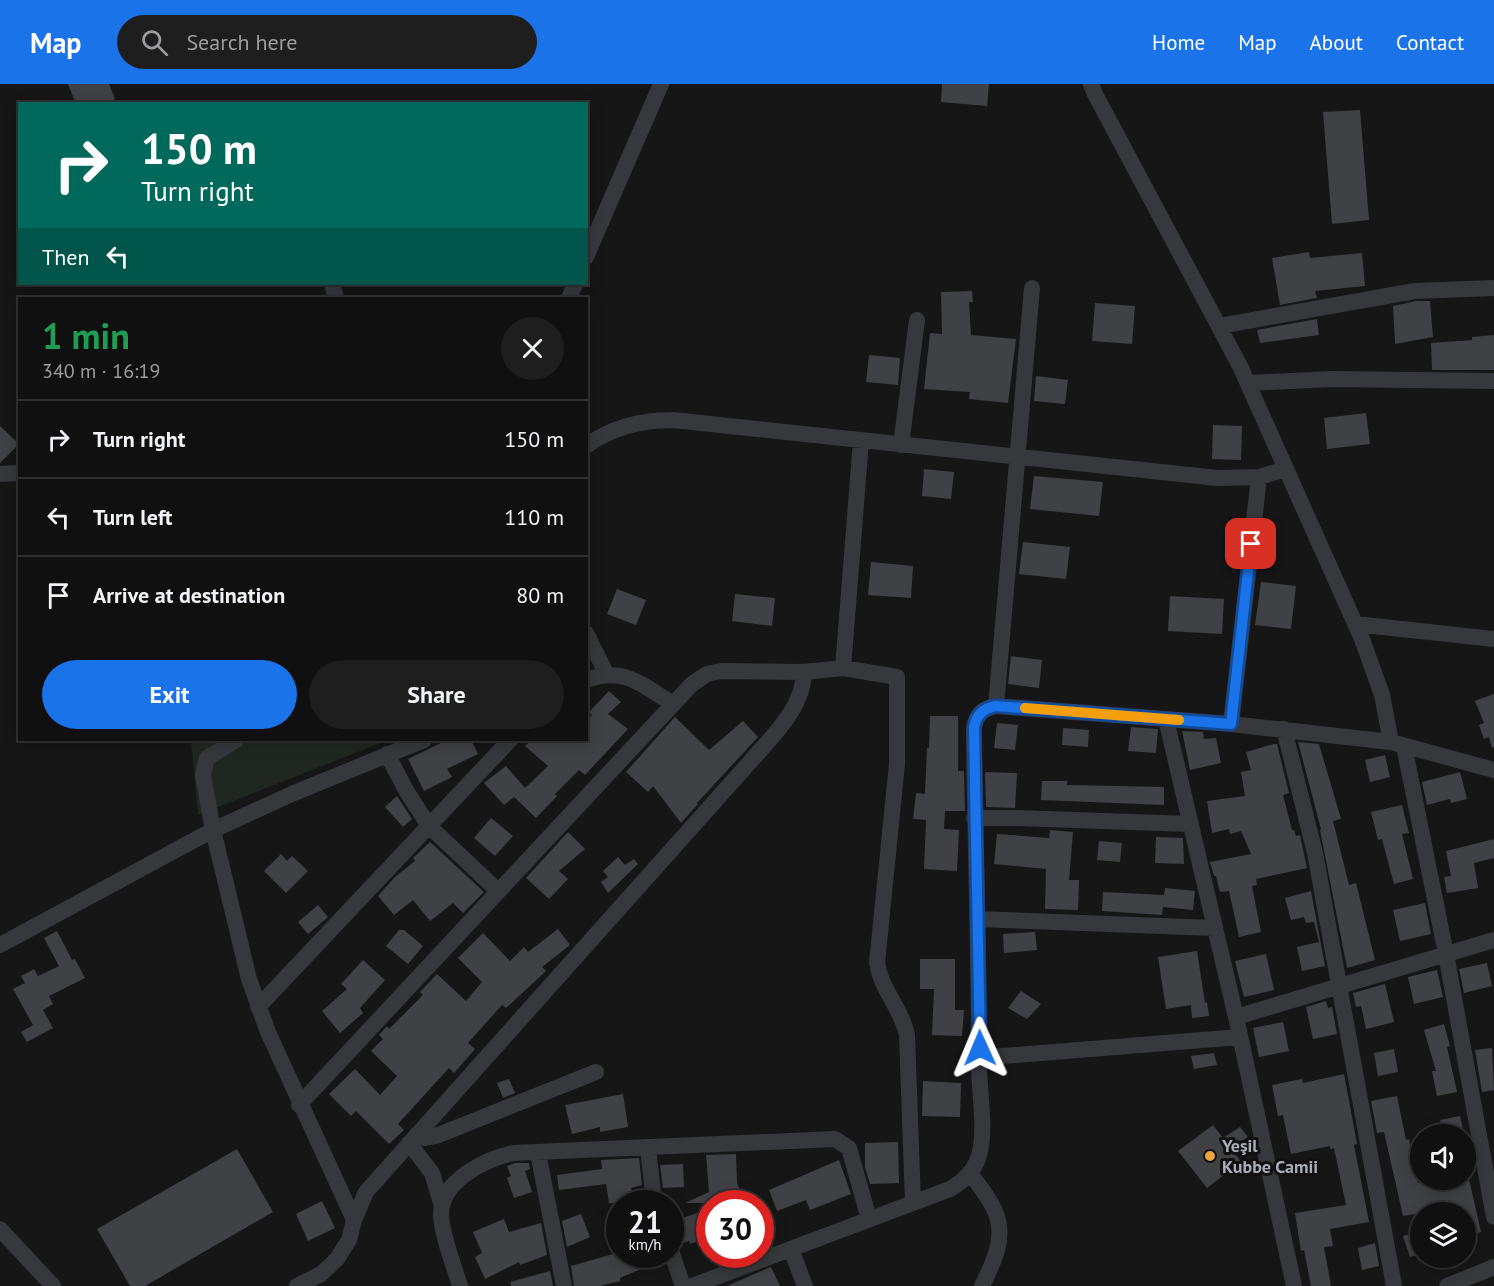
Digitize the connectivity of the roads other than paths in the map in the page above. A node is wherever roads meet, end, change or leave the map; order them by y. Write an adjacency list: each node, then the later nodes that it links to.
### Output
1 (662, 84): 3 (street)
2 (1091, 84): 7 (street)
3 (588, 252)
4 (1032, 288): 13 (street)
5 (1494, 288): 7 (street)
6 (917, 320): 12 (street)
7 (1219, 326): 9 (street)
8 (1494, 381): 9 (street)
9 (1248, 383): 14 (street)
10 (861, 441): 11 (street); 12 (street); 21 (street)
11 (588, 445)
12 (901, 445): 13 (street)
13 (1018, 457): 17 (street); 26 (street)
14 (1286, 469): 17 (street); 18 (street)
15 (18, 473): 16 (street)
16 (0, 474)
17 (1258, 477): 28 (street)
18 (1355, 624): 20 (street); 33 (street)
19 (588, 637): 23 (street)
20 (1494, 639)
21 (843, 668): 22 (street); 58 (street)
22 (804, 672): 25 (street); 53 (street)
23 (607, 675): 24 (street); 25 (street)
24 (588, 680)
25 (673, 704): 40 (street)
26 (996, 706): 27 (street); 36 (street)
27 (1166, 719): 28 (street); 37 (street)
28 (1231, 724): 29 (street)
29 (1284, 729): 33 (street); 46 (street)
30 (234, 741): 39 (street)
31 (421, 741): 34 (street)
32 (509, 741): 38 (street)
33 (1398, 744): 35 (street); 45 (street)
34 (387, 754): 38 (street); 39 (street)
35 (1494, 770)
36 (974, 819): 37 (street); 41 (street)
37 (1190, 824): 42 (street)
38 (429, 826): 40 (street); 47 (street)
39 (213, 830): 44 (street); 47 (street)
40 (498, 891): 52 (street)
41 (977, 919): 42 (street); 50 (street)
42 (1215, 928): 48 (street)
43 (1494, 940): 45 (street)
44 (0, 945)
45 (1446, 954): 46 (street); 60 (street)
46 (1339, 987): 48 (street); 76 (street)
47 (258, 1007): 52 (street)
48 (1236, 1017): 49 (street)
49 (1240, 1038): 50 (street); 75 (street)
50 (978, 1058): 56 (street)
51 (596, 1072): 53 (street)
52 (299, 1105): 62 (street)
53 (413, 1138): 59 (street); 62 (street)
54 (648, 1148): 55 (street); 57 (street); 61 (street)
55 (538, 1154): 59 (street); 70 (street)
56 (970, 1173): 58 (street); 74 (street)
57 (654, 1190)
58 (913, 1203): 61 (street)
59 (442, 1206): 69 (street)
60 (1494, 1217)
61 (869, 1219): 64 (street)
62 (354, 1220): 68 (street)
63 (0, 1229): 67 (street)
64 (791, 1249): 72 (street); 73 (street)
65 (1494, 1267): 77 (street)
66 (677, 1268): 71 (street)
67 (53, 1286)
68 (297, 1286)
69 (460, 1286)
70 (564, 1286)
71 (683, 1286)
72 (692, 1286)
73 (805, 1286)
74 (982, 1286)
75 (1294, 1286)
76 (1394, 1286)
77 (1447, 1286)

